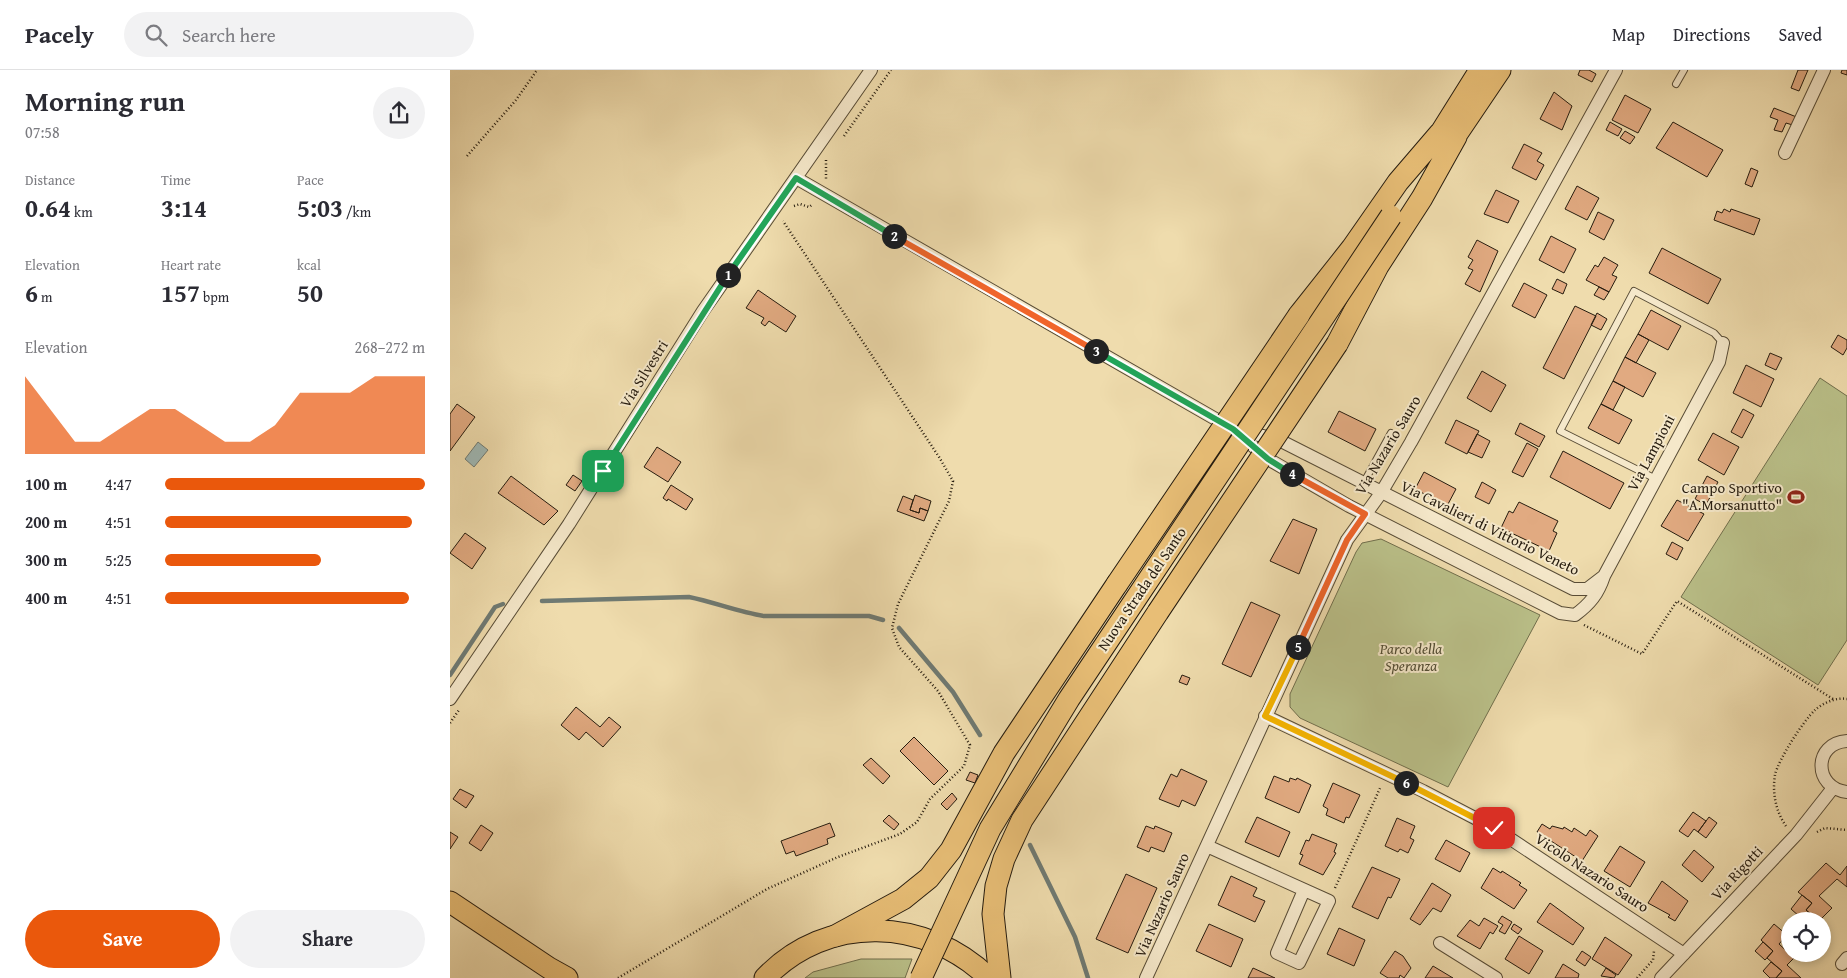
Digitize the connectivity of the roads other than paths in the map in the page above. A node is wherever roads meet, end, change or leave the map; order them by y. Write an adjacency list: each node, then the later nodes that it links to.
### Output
1 (871, 70): 10 (street, Via Silvestri)
2 (1480, 70): 8 (main road, Nuova Strada del Santo)
3 (1500, 70): 8 (main road, Nuova Strada del Santo)
4 (1616, 70): 16 (street, Via Nazario Sauro)
5 (1684, 70): 7 (lane)
6 (1824, 70): 9 (street)
7 (1676, 84)
8 (1448, 135): 27 (main road, bridge); 33 (main road, Nuova Strada del Santo, bridge); 35 (main road, bridge)
9 (1785, 153)
10 (796, 178): 12 (street, Via Cavalieri di Vittorio Veneto); 19 (street, Via Silvestri)
11 (1723, 343): 14 (street, Via Lampioni); 14 (lane)
12 (1233, 429): 15 (street, Via Cavalieri di Vittorio Veneto); 17 (street, Via Cavalieri di Vittorio Veneto)
13 (1391, 433): 15 (lane)
14 (1656, 479): 18 (street, Via Lampioni)
15 (1363, 484): 16 (street, Via Cavalieri di Vittorio Veneto)
16 (1380, 492): 17 (street, Via Nazario Sauro); 18 (street, Via Cavalieri di Vittorio Veneto)
17 (1365, 514): 18 (street, Via Cavalieri di Vittorio Veneto); 20 (street, Via Nazario Sauro)
18 (1604, 576)
19 (450, 699)
20 (1265, 716): 24 (street, Via Nazario Sauro); 29 (street, Vicolo Nazario Sauro)
21 (1847, 741): 22 (street)
22 (1833, 788): 23 (street); 29 (street, Via Rigotti)
23 (1847, 792)
24 (1207, 846): 25 (street, Via Nazario Sauro); 36 (street, Via Nazario Sauro)
25 (1304, 890): 25 (street, Via Nazario Sauro)
26 (450, 902): 31 (main road)
27 (835, 936): 30 (main road); 34 (main road)
28 (1440, 942): 37 (street)
29 (1684, 954): 38 (street, Via Rigotti)
30 (772, 971): 32 (main road)
31 (567, 978)
32 (750, 978)
33 (921, 978)
34 (989, 978)
35 (1000, 978)
36 (1146, 978)
37 (1496, 978)
38 (1661, 978)

